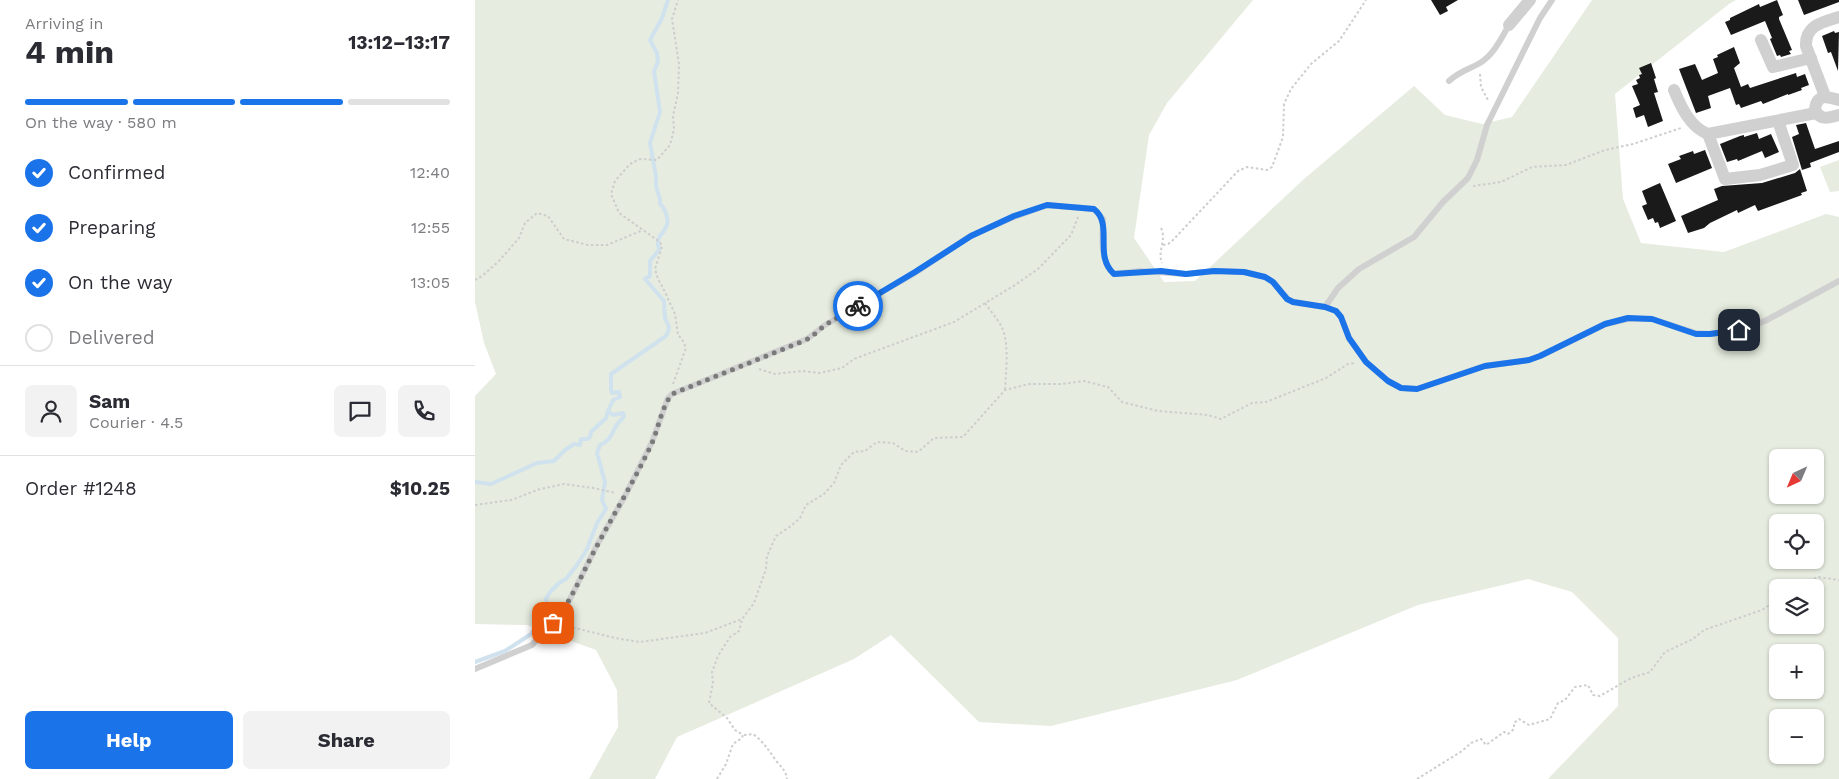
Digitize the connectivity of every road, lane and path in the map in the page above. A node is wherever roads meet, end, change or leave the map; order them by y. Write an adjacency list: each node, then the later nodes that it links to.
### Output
1 (678, 0): 23 (path)
2 (1366, 0): 24 (path)
3 (1530, 0): 6 (street)
4 (1552, 0): 14 (lane)
5 (1839, 17): 9 (street)
6 (1509, 25): 8 (lane)
7 (1761, 40): 9 (street)
8 (1487, 58): 10 (lane); 14 (path)
9 (1811, 58): 12 (street)
10 (1449, 81)
11 (1675, 90): 18 (street)
12 (1825, 96): 13 (street); 15 (street)
13 (1839, 100)
14 (1495, 110): 20 (lane)
15 (1816, 113): 16 (street); 17 (street)
16 (1839, 115)
17 (1778, 121): 19 (street); 19 (street)
18 (1692, 123): 19 (street); 20 (path)
19 (1708, 134)
20 (1461, 184): 29 (lane)
21 (1081, 208): 25 (lane); 28 (path); 31 (lane)
22 (1161, 228): 24 (path)
23 (643, 230): 26 (path); 33 (path)
24 (1163, 245): 25 (path)
25 (1170, 272): 29 (lane)
26 (475, 280)
27 (1839, 281): 30 (lane)
28 (985, 303): 31 (path); 32 (path)
29 (1325, 307): 30 (lane)
30 (1366, 362): 32 (path)
31 (747, 364): 33 (lane)
32 (1005, 390): 39 (path)
33 (668, 398): 34 (lane)
34 (625, 496): 35 (path); 40 (lane)
35 (475, 504)
36 (1814, 579): 37 (path)
37 (1839, 580)
38 (1769, 605): 45 (path)
39 (742, 619): 40 (path); 42 (path)
40 (553, 623): 41 (lane)
41 (475, 670)
42 (743, 735): 43 (path); 44 (path)
43 (717, 779)
44 (787, 779)
45 (1417, 779)

